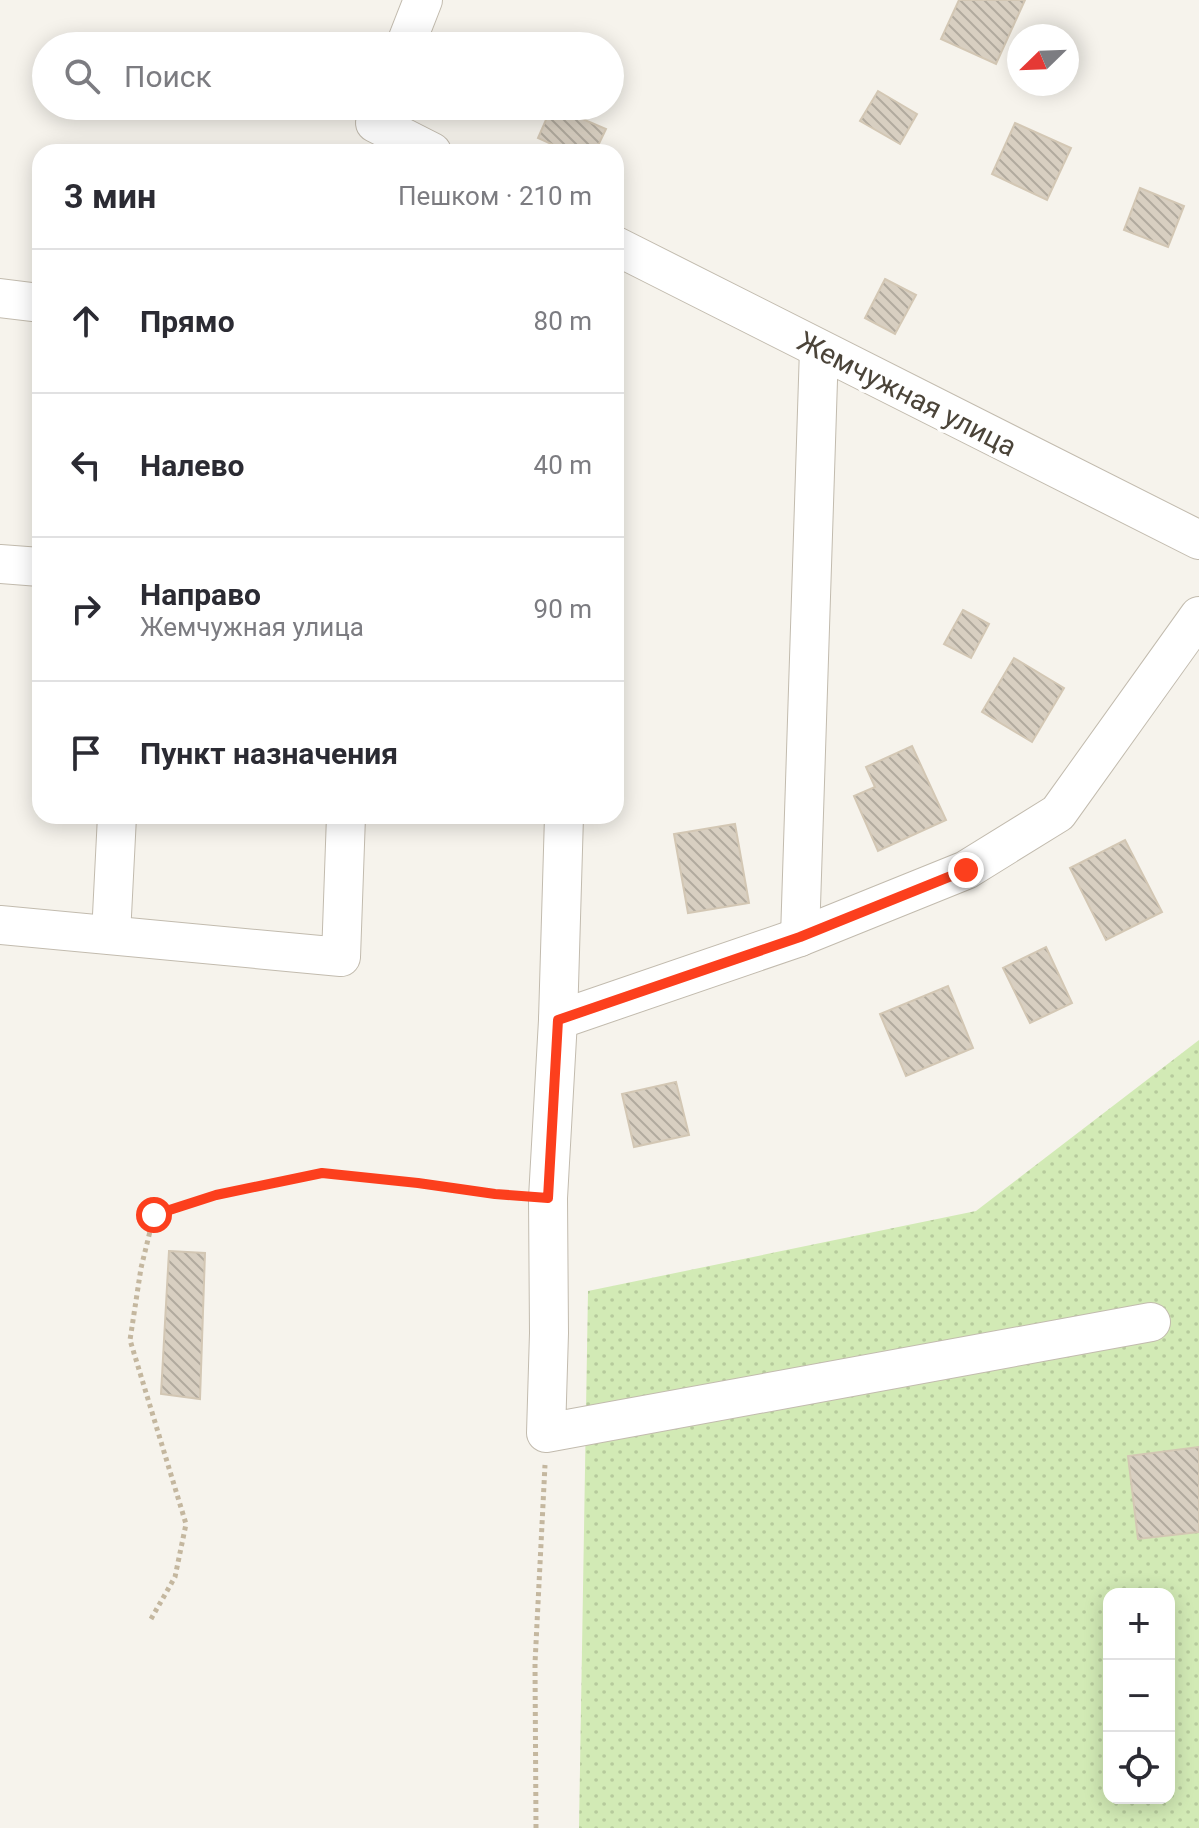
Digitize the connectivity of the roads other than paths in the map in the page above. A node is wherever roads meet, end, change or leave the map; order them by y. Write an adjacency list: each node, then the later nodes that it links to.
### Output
1 (423, 0): 2 (street)
2 (410, 32)
3 (374, 127): 4 (street)
4 (413, 144)
5 (624, 250): 8 (street, Жемчужная улица)
6 (0, 298): 7 (street)
7 (32, 302)
8 (819, 349): 9 (street, Жемчужная улица); 18 (street)
9 (1199, 540)
10 (0, 564): 11 (street)
11 (32, 566)
12 (1199, 616): 18 (street)
13 (117, 824): 17 (street)
14 (346, 824): 17 (street)
15 (564, 824): 19 (street)
16 (0, 925): 17 (street)
17 (111, 935)
18 (800, 937): 19 (street)
19 (558, 1020): 20 (street)
20 (1151, 1322)

